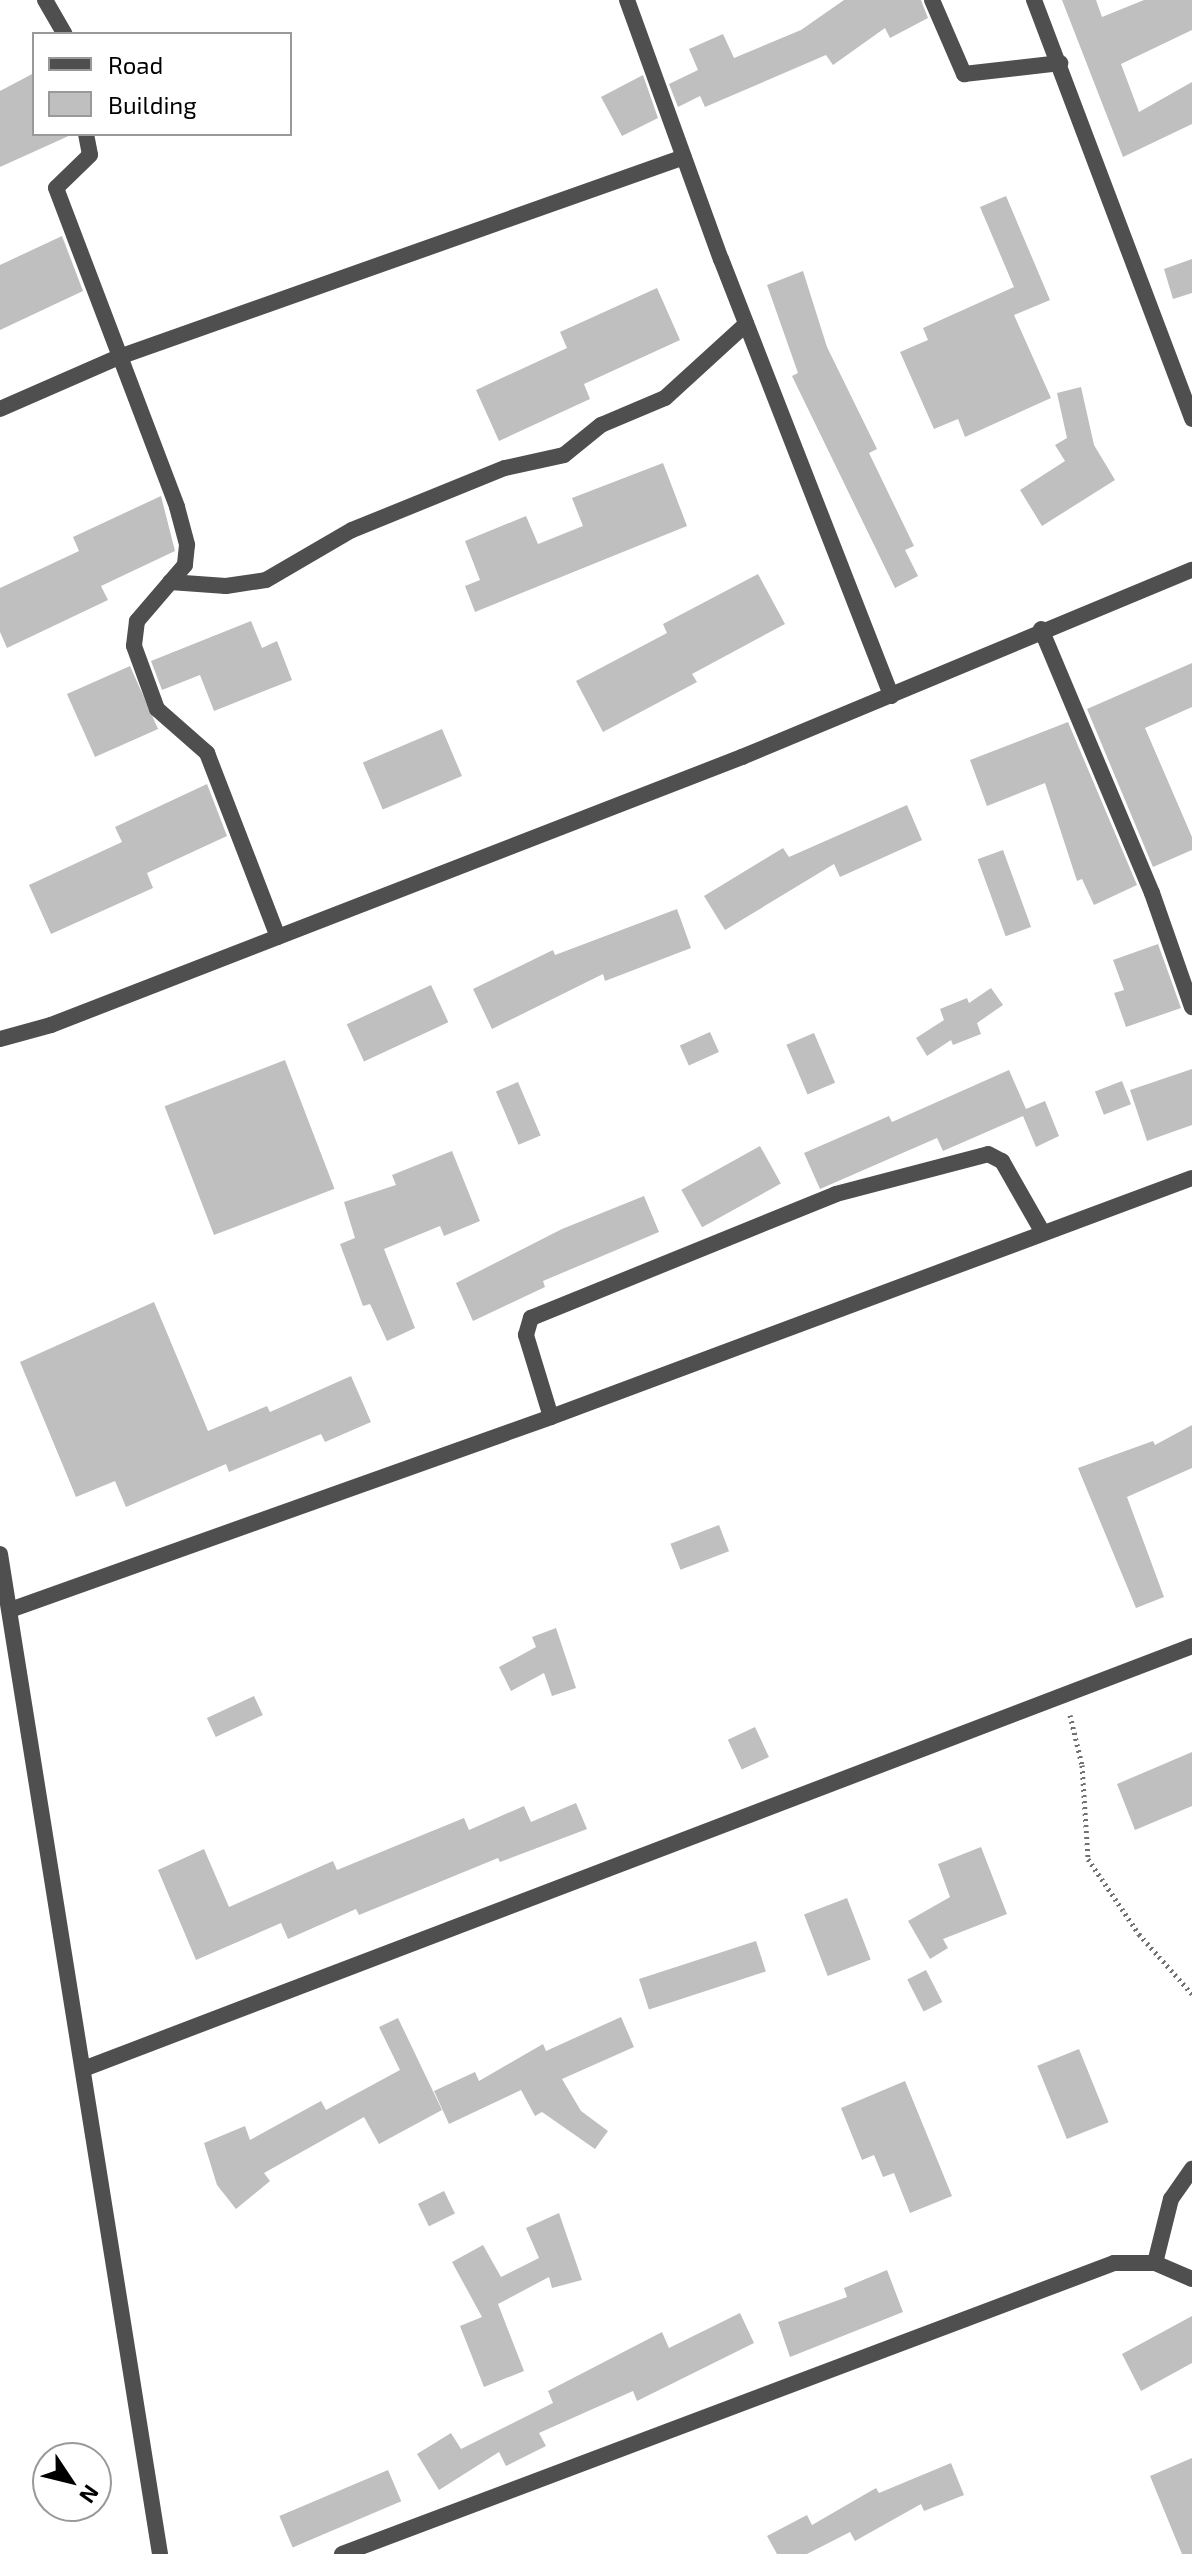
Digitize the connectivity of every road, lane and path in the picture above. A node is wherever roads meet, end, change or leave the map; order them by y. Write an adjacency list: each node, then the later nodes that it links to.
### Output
1 (45, 0): 5 (street)
2 (627, 0): 8 (street)
3 (932, 0): 6 (street)
4 (1034, 0): 6 (street)
5 (64, 32)
6 (1060, 63): 12 (street)
7 (86, 136): 10 (street)
8 (684, 157): 9 (street); 10 (street)
9 (746, 324): 14 (street); 16 (street)
10 (119, 357): 11 (street); 14 (street)
11 (0, 409)
12 (1192, 419)
13 (1192, 570): 15 (street)
14 (170, 582): 17 (street)
15 (1041, 629): 16 (street); 18 (street)
16 (891, 696): 17 (street)
17 (278, 937): 19 (street)
18 (1192, 1007)
19 (0, 1039)
20 (1192, 1178): 21 (street)
21 (1043, 1233): 22 (street); 22 (street)
22 (551, 1417): 24 (street)
23 (0, 1554): 24 (street)
24 (10, 1610): 28 (street)
25 (1192, 1646): 26 (street)
26 (1062, 1695): 27 (path); 28 (street)
27 (1192, 1994)
28 (86, 2068): 32 (street)
29 (1192, 2169): 30 (street)
30 (1155, 2263): 31 (street); 33 (street)
31 (1192, 2279)
32 (160, 2554)
33 (342, 2554)

